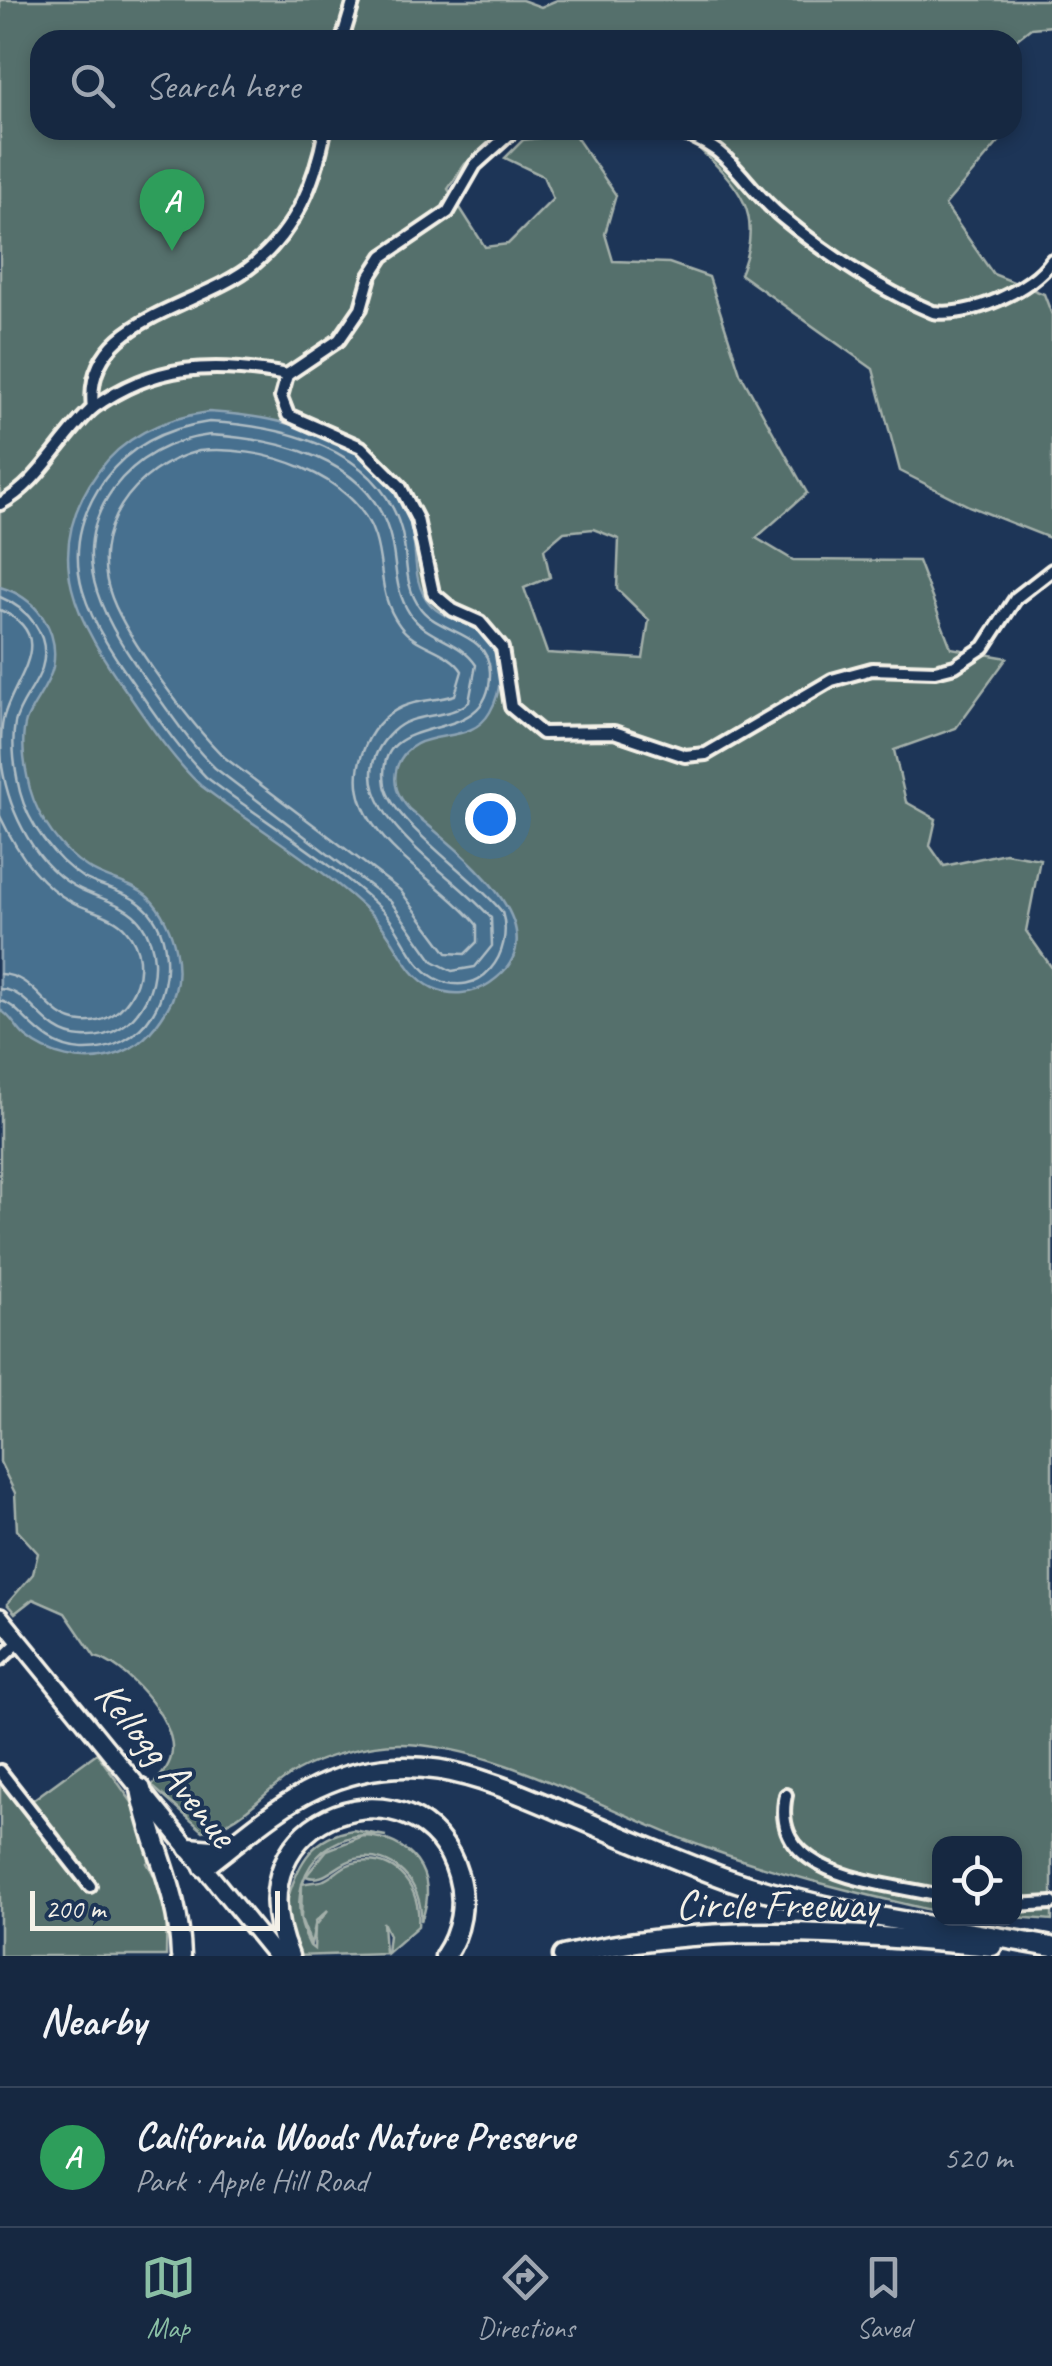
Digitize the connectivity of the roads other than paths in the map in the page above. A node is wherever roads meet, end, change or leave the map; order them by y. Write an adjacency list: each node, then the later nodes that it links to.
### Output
1 (354, 0): 2 (street)
2 (345, 30)
3 (323, 140): 8 (street)
4 (503, 140): 7 (street)
5 (699, 140): 6 (street)
6 (1052, 260)
7 (287, 375): 8 (street); 10 (street)
8 (93, 408): 9 (street)
9 (0, 504)
10 (1052, 570)
11 (0, 1617): 12 (main road, Kellogg Avenue)
12 (21, 1640): 13 (street); 15 (main road, Kellogg Avenue)
13 (0, 1660)
14 (0, 1771): 20 (street)
15 (141, 1789): 17 (main road, Kellogg Avenue); 25 (highway)
16 (786, 1795): 21 (street)
17 (188, 1848): 18 (highway); 19 (main road, Kellogg Avenue)
18 (224, 1852): 19 (highway); 24 (highway)
19 (204, 1867): 26 (main road, Kellogg Avenue)
20 (90, 1886)
21 (932, 1894)
22 (1052, 1903): 23 (street)
23 (1022, 1905)
24 (1052, 1949): 29 (highway, Circle Freeway)
25 (181, 1956)
26 (276, 1956)
27 (289, 1956): 28 (highway)
28 (445, 1956)
29 (563, 1956)

